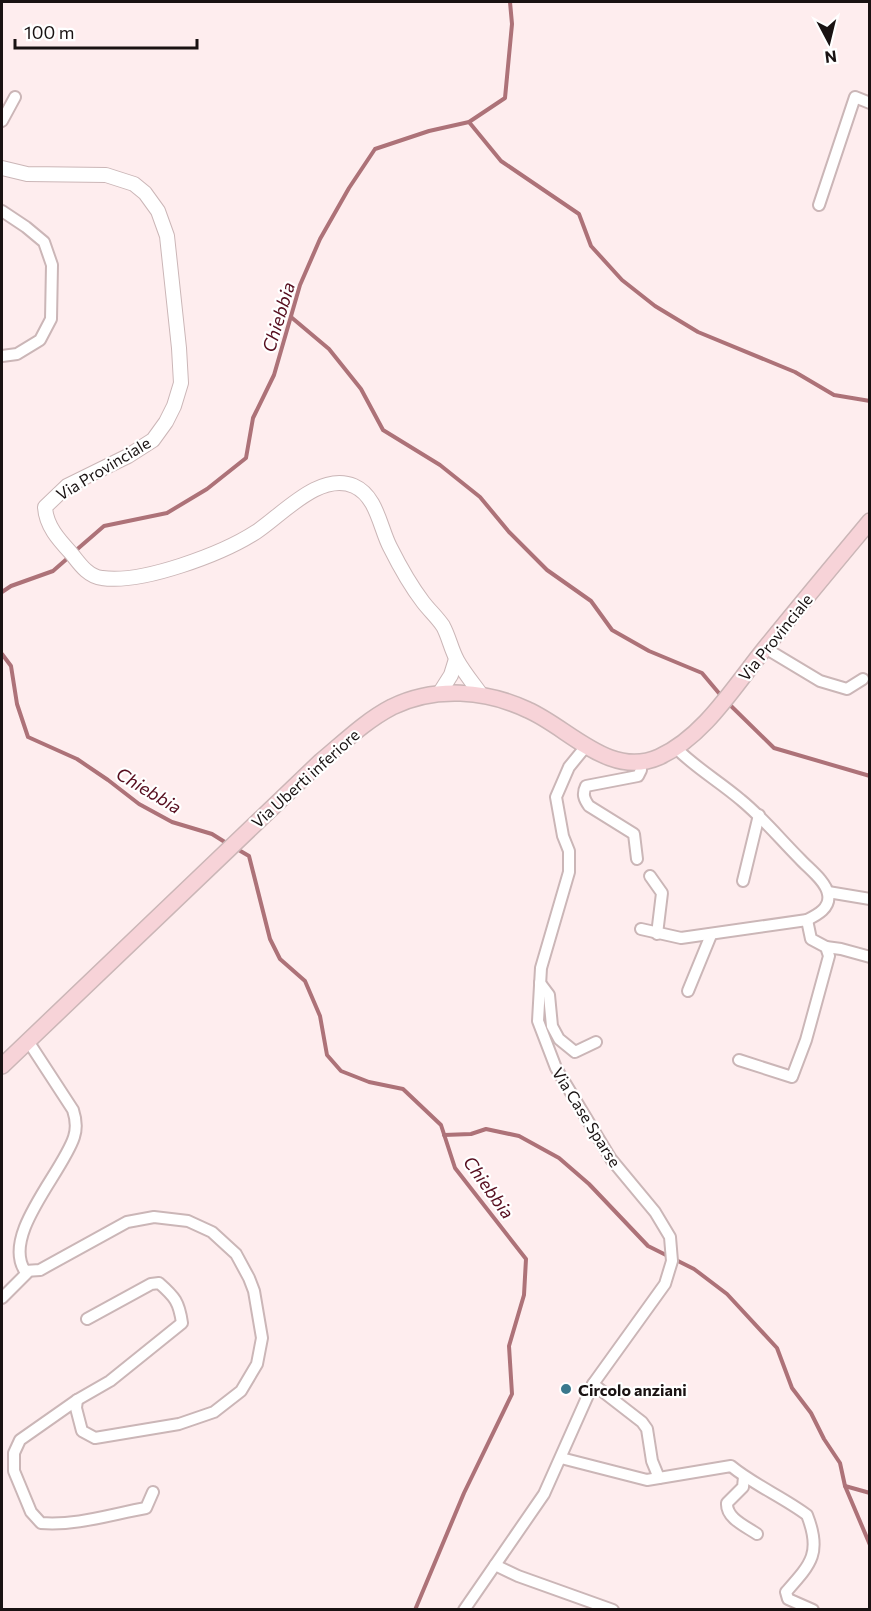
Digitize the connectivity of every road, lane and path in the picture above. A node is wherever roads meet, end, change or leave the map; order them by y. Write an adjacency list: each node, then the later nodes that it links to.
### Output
1 (15, 97): 3 (street)
2 (870, 103): 5 (street)
3 (2, 121)
4 (2, 168): 10 (street, Via Provinciale)
5 (819, 205)
6 (2, 211): 7 (street)
7 (2, 356)
8 (868, 525): 9 (main road, Via Provinciale)
9 (765, 648): 11 (street); 15 (main road, Via Provinciale)
10 (456, 659): 12 (street, Via Provinciale); 13 (street)
11 (863, 679)
12 (480, 693): 13 (main road, Via Uberti inferiore); 14 (main road, Via Uberti inferiore)
13 (439, 694): 31 (main road, Via Uberti inferiore)
14 (587, 745): 16 (main road, Via Uberti inferiore); 29 (street, Via Case Sparse)
15 (677, 749): 16 (main road, Via Uberti inferiore); 17 (street)
16 (640, 762): 18 (street)
17 (759, 815): 20 (street); 21 (street)
18 (637, 859)
19 (650, 876): 25 (street)
20 (743, 881)
21 (828, 892): 22 (street); 23 (street)
22 (870, 899)
23 (807, 920): 26 (street); 27 (street)
24 (640, 929): 25 (street)
25 (657, 934): 26 (street)
26 (711, 935): 30 (street)
27 (826, 947): 28 (street); 33 (street)
28 (870, 957)
29 (540, 983): 32 (street); 38 (street, Via Case Sparse)
30 (688, 991)
31 (28, 1041): 34 (main road, Via Uberti inferiore); 35 (street)
32 (596, 1042)
33 (739, 1060)
34 (2, 1066)
35 (27, 1273): 36 (street); 39 (street)
36 (2, 1298)
37 (87, 1319): 39 (street)
38 (593, 1384): 40 (street, Via Case Sparse); 42 (street)
39 (77, 1400): 43 (street)
40 (561, 1458): 42 (street); 45 (street, Via Case Sparse)
41 (744, 1476): 42 (street); 44 (street); 48 (street)
42 (658, 1479)
43 (153, 1492)
44 (757, 1534)
45 (495, 1565): 46 (street, Via Case Sparse); 47 (street)
46 (464, 1610)
47 (614, 1610)
48 (813, 1610)

